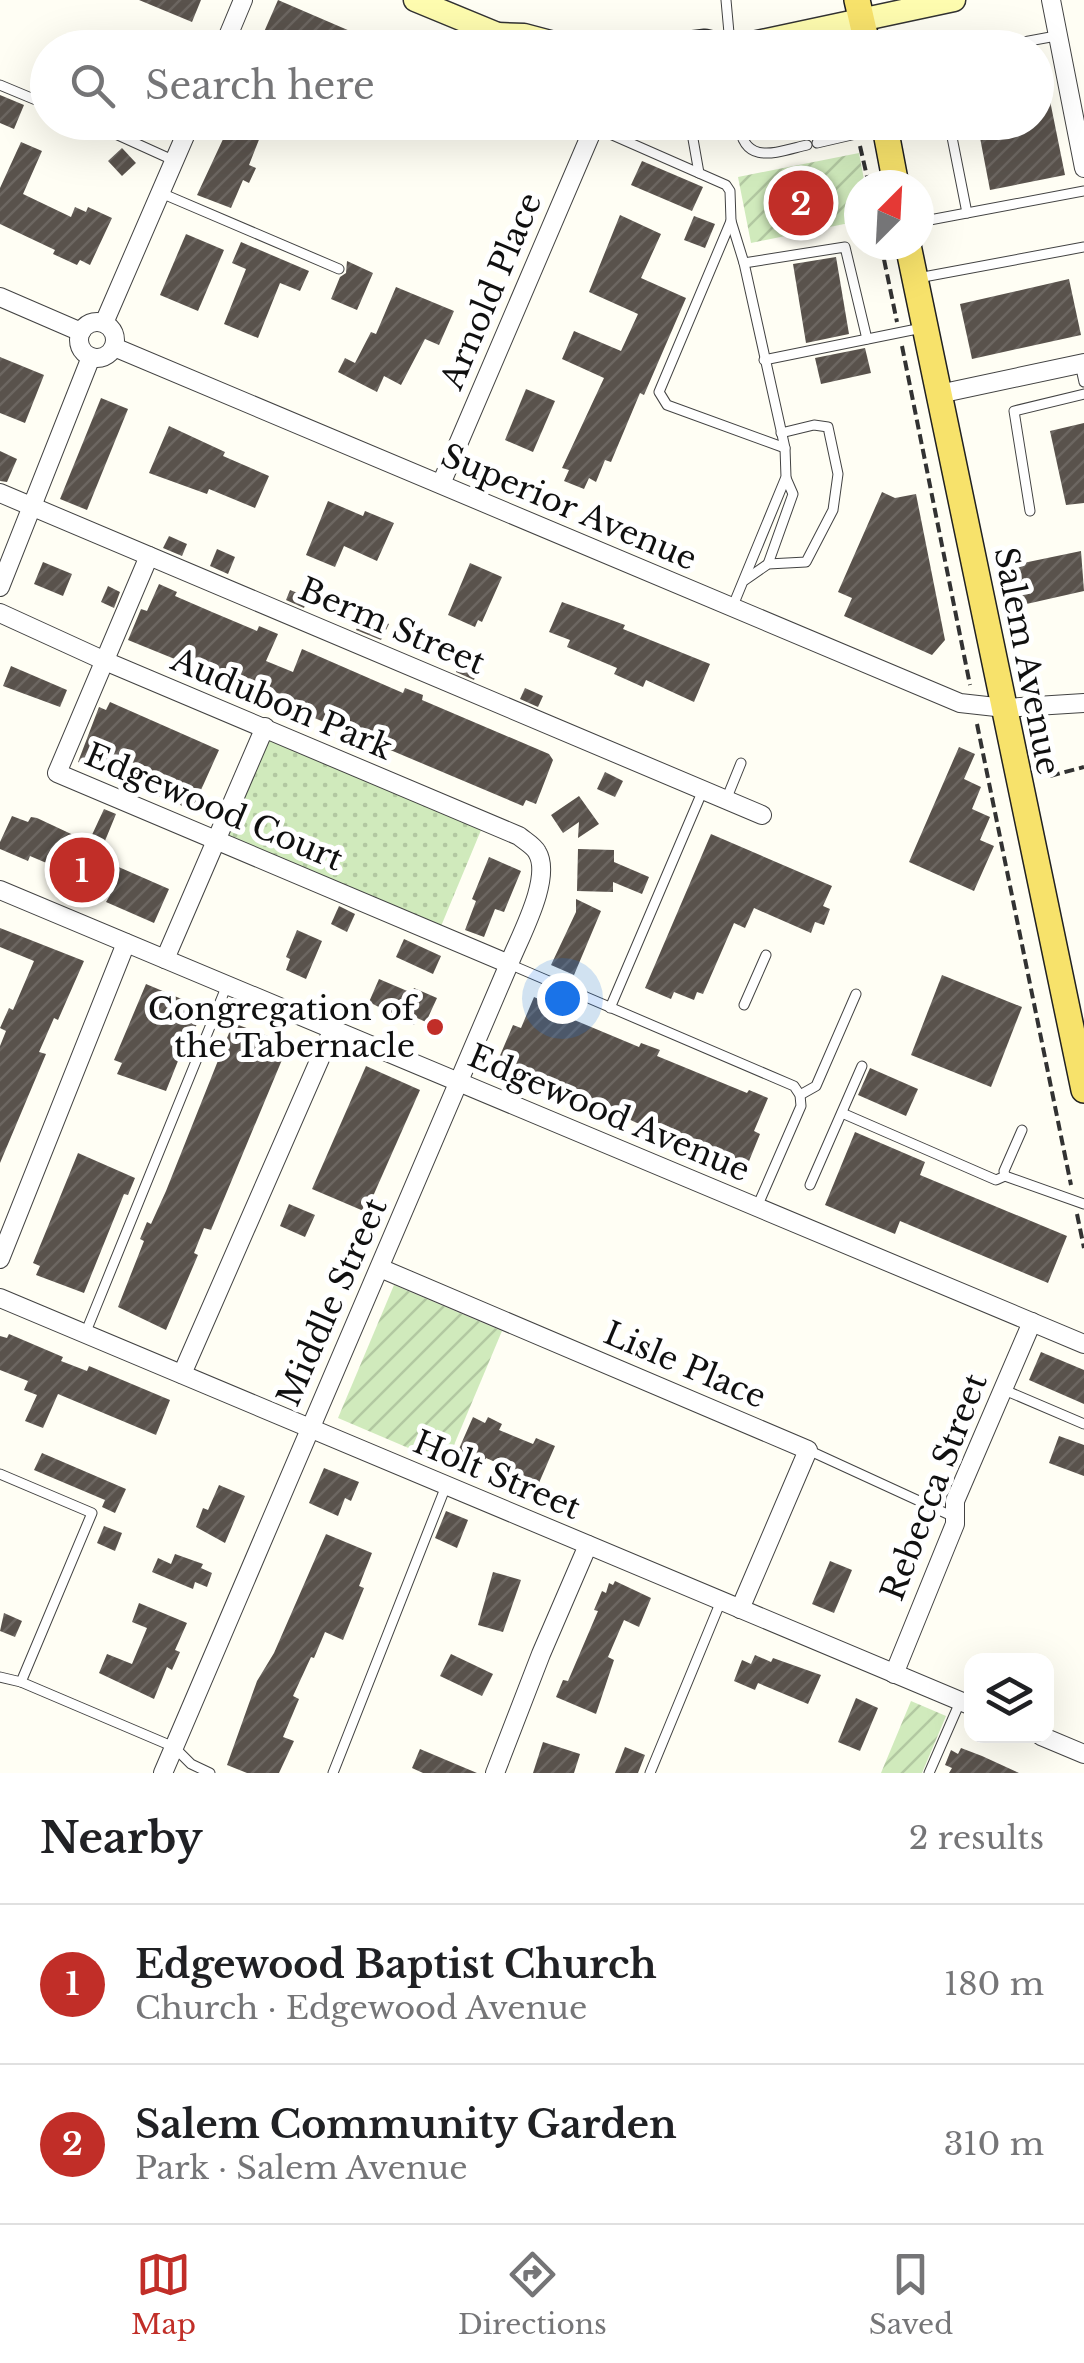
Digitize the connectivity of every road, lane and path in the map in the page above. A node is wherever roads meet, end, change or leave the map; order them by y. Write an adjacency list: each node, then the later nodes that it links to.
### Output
1 (243, 0): 7 (street)
2 (415, 0): 8 (street)
3 (726, 0): 9 (lane)
4 (954, 0): 6 (street)
5 (1051, 0): 11 (street)
6 (859, 10): 10 (street)
7 (230, 30)
8 (488, 30)
9 (728, 30)
10 (789, 30)
11 (1056, 36): 25 (street)
12 (0, 85): 13 (lane)
13 (30, 98)
14 (129, 140): 24 (lane)
15 (184, 140): 24 (street)
16 (589, 140): 54 (street, Arnold Place)
17 (628, 140): 28 (lane)
18 (693, 140): 28 (lane)
19 (744, 140): 20 (lane)
20 (830, 140)
21 (859, 140): 26 (path)
22 (887, 140): 27 (main road)
23 (953, 140): 31 (lane)
24 (175, 161): 30 (street)
25 (1084, 168)
26 (866, 170)
27 (893, 170)
28 (699, 173): 33 (lane)
29 (1084, 191): 31 (lane)
30 (161, 193): 38 (lane); 41 (street)
31 (967, 213): 32 (lane)
32 (934, 219)
33 (731, 220): 37 (lane); 52 (lane)
34 (1084, 247): 39 (lane)
35 (886, 260): 42 (path)
36 (911, 260): 39 (main road, Salem Avenue)
37 (744, 263): 44 (lane); 47 (lane)
38 (339, 268)
39 (915, 278): 42 (main road, Salem Avenue)
40 (0, 298): 43 (street)
41 (104, 324): 43 (street); 45 (street)
42 (912, 330): 44 (lane); 49 (main road, Salem Avenue); 66 (path)
43 (81, 332): 46 (street)
44 (866, 339): 47 (lane)
45 (114, 348): 46 (street); 54 (street, Superior Avenue)
46 (91, 357): 56 (street)
47 (764, 360): 51 (lane)
48 (1083, 370): 49 (street)
49 (938, 394): 67 (main road, Salem Avenue)
50 (1084, 394): 57 (lane)
51 (781, 434): 52 (lane); 59 (lane)
52 (785, 448): 53 (lane)
53 (786, 477): 59 (lane); 60 (lane)
54 (441, 484): 62 (street, Superior Avenue)
55 (0, 492): 56 (street, Berm Street)
56 (31, 506): 58 (street, Berm Street); 61 (street)
57 (1030, 511)
58 (149, 556): 64 (street, Edgewood Court); 72 (street, Berm Street)
59 (768, 564): 60 (lane)
60 (742, 581): 62 (lane)
61 (0, 586)
62 (732, 608): 66 (street, Superior Avenue)
63 (0, 614): 64 (street, Audubon Park)
64 (104, 661): 68 (street, Audubon Park); 75 (street, Edgewood Court)
65 (1084, 703): 67 (street, Superior Avenue)
66 (974, 704): 67 (street, Superior Avenue); 95 (path)
67 (1004, 708): 89 (main road, Salem Avenue)
68 (265, 727): 75 (street); 76 (street, Audubon Park)
69 (741, 762): 73 (lane)
70 (1084, 767): 71 (path)
71 (1050, 776)
72 (703, 790): 73 (street, Berm Street); 85 (lane)
73 (726, 800): 74 (street, Berm Street)
74 (762, 815)
75 (218, 841): 80 (street); 81 (street, Edgewood Court)
76 (538, 853): 81 (street, Middle Street)
77 (0, 890): 78 (street, Edgewood Avenue)
78 (126, 943): 80 (street, Edgewood Avenue); 98 (street)
79 (766, 955): 84 (lane)
80 (165, 959): 82 (street, Edgewood Avenue)
81 (509, 964): 85 (lane); 88 (street, Middle Street)
82 (227, 986): 86 (street, Edgewood Avenue); 102 (lane)
83 (856, 994): 90 (lane)
84 (744, 1005)
85 (610, 1008): 90 (lane)
86 (333, 1030): 88 (street, Edgewood Avenue); 104 (street)
87 (862, 1066): 91 (lane)
88 (457, 1082): 96 (street, Edgewood Avenue); 99 (street, Middle Street)
89 (1084, 1090)
90 (800, 1095): 96 (lane)
91 (842, 1112): 93 (lane); 94 (lane)
92 (1022, 1130): 93 (lane)
93 (1005, 1176): 95 (lane)
94 (810, 1185)
95 (1079, 1202): 97 (path)
96 (757, 1207): 101 (street, Edgewood Avenue)
97 (1084, 1248)
98 (0, 1259)
99 (380, 1268): 107 (street, Middle Street); 108 (street, Lisle Place)
100 (0, 1298): 102 (street, Holt Street)
101 (1032, 1322): 103 (street, Edgewood Avenue); 105 (street, Rebecca Street)
102 (86, 1334): 104 (street, Holt Street)
103 (1084, 1344)
104 (182, 1374): 107 (street, Holt Street)
105 (1002, 1388): 106 (lane); 111 (street, Rebecca Street)
106 (1084, 1424)
107 (310, 1428): 110 (street, Holt Street); 121 (street, Middle Street)
108 (808, 1450): 111 (lane); 114 (street)
109 (0, 1474): 117 (lane)
110 (446, 1486): 112 (street, Holt Street); 125 (lane)
111 (954, 1517): 115 (street, Rebecca Street)
112 (588, 1545): 113 (street, Holt Street); 126 (street)
113 (721, 1601): 114 (street, Holt Street); 127 (lane)
114 (740, 1609): 115 (street, Holt Street)
115 (894, 1674): 118 (street, Holt Street)
116 (0, 1677): 117 (lane)
117 (21, 1682): 121 (lane)
118 (964, 1703)
119 (964, 1708): 128 (lane)
120 (1054, 1741): 122 (street)
121 (174, 1747): 123 (street, Middle Street); 124 (lane)
122 (1084, 1754)
123 (164, 1773)
124 (210, 1773)
125 (334, 1773)
126 (495, 1773)
127 (650, 1773)
128 (929, 1773)

